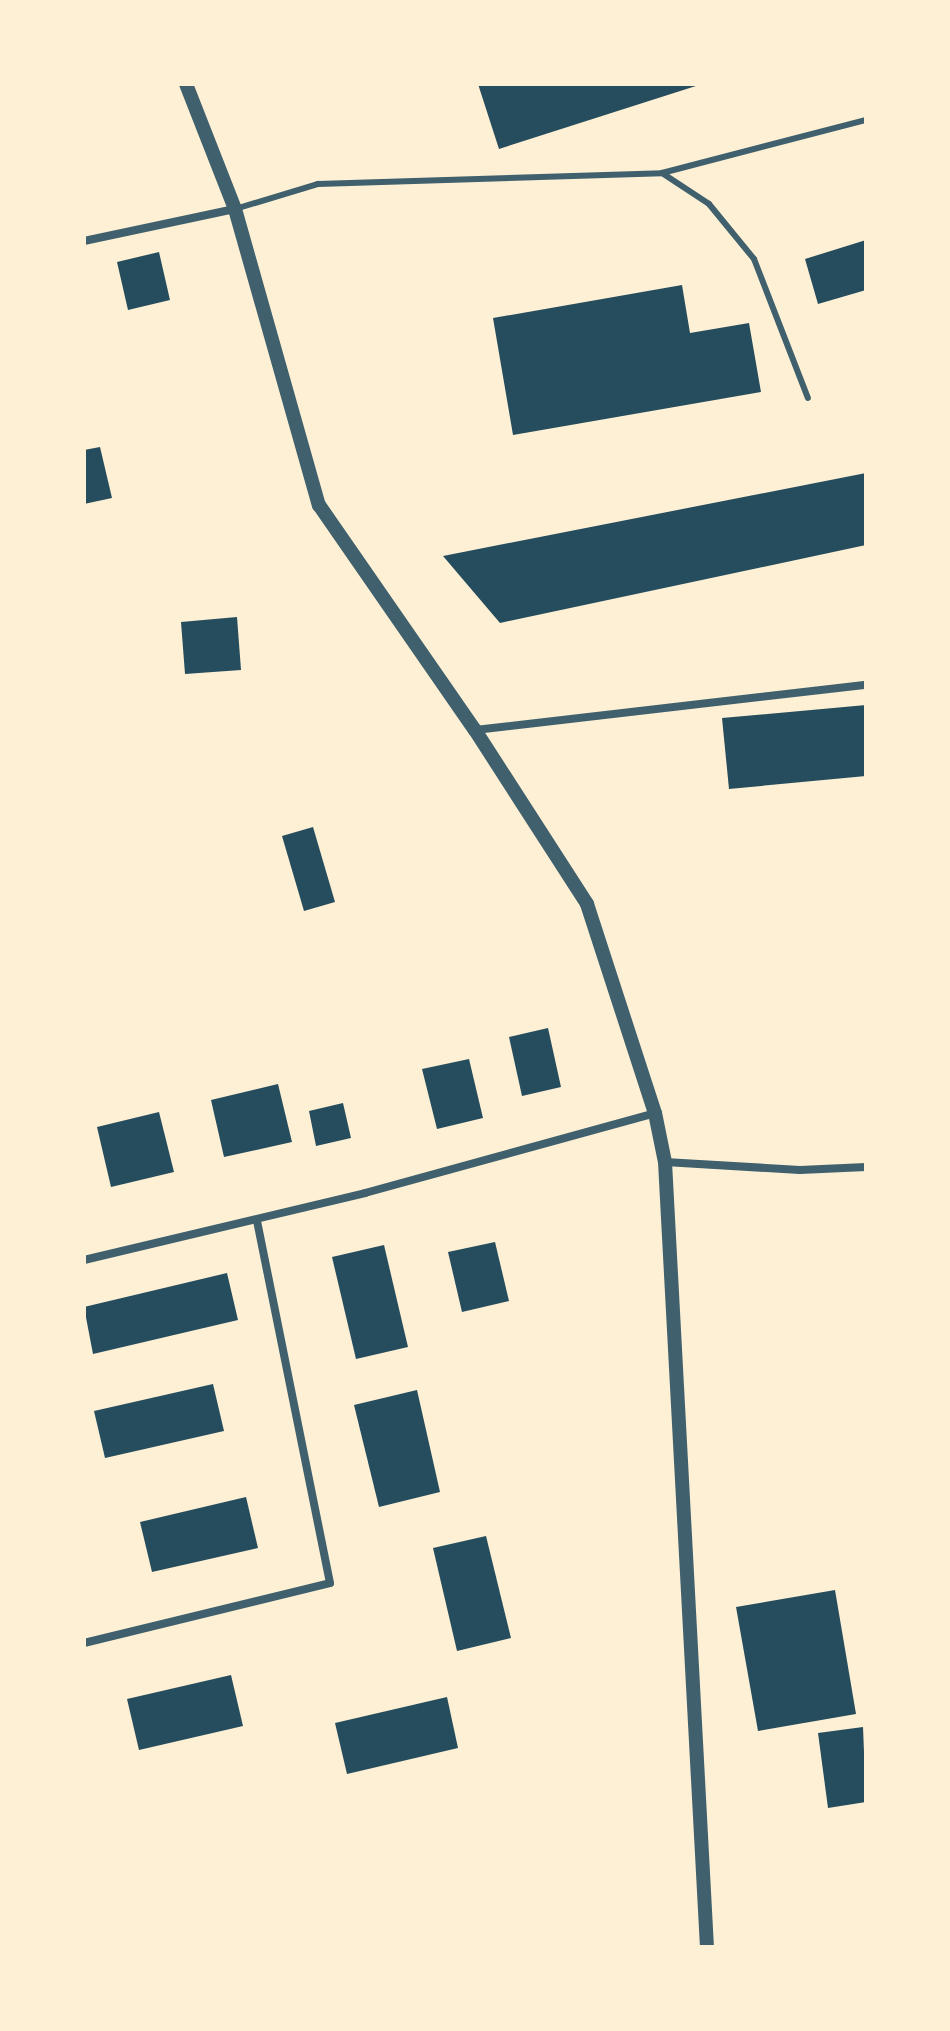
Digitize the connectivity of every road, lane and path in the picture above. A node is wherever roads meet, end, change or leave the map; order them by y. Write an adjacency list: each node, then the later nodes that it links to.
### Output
1 (186, 84): 4 (street)
2 (866, 120): 3 (lane)
3 (662, 173): 4 (lane); 6 (lane)
4 (235, 209): 5 (street); 8 (street)
5 (84, 241)
6 (808, 398)
7 (866, 685): 8 (street)
8 (475, 730): 9 (street)
9 (655, 1113): 10 (street); 12 (street)
10 (665, 1162): 11 (street); 15 (street)
11 (866, 1167)
12 (257, 1221): 13 (street); 14 (street)
13 (84, 1260)
14 (84, 1643)
15 (707, 1947)

